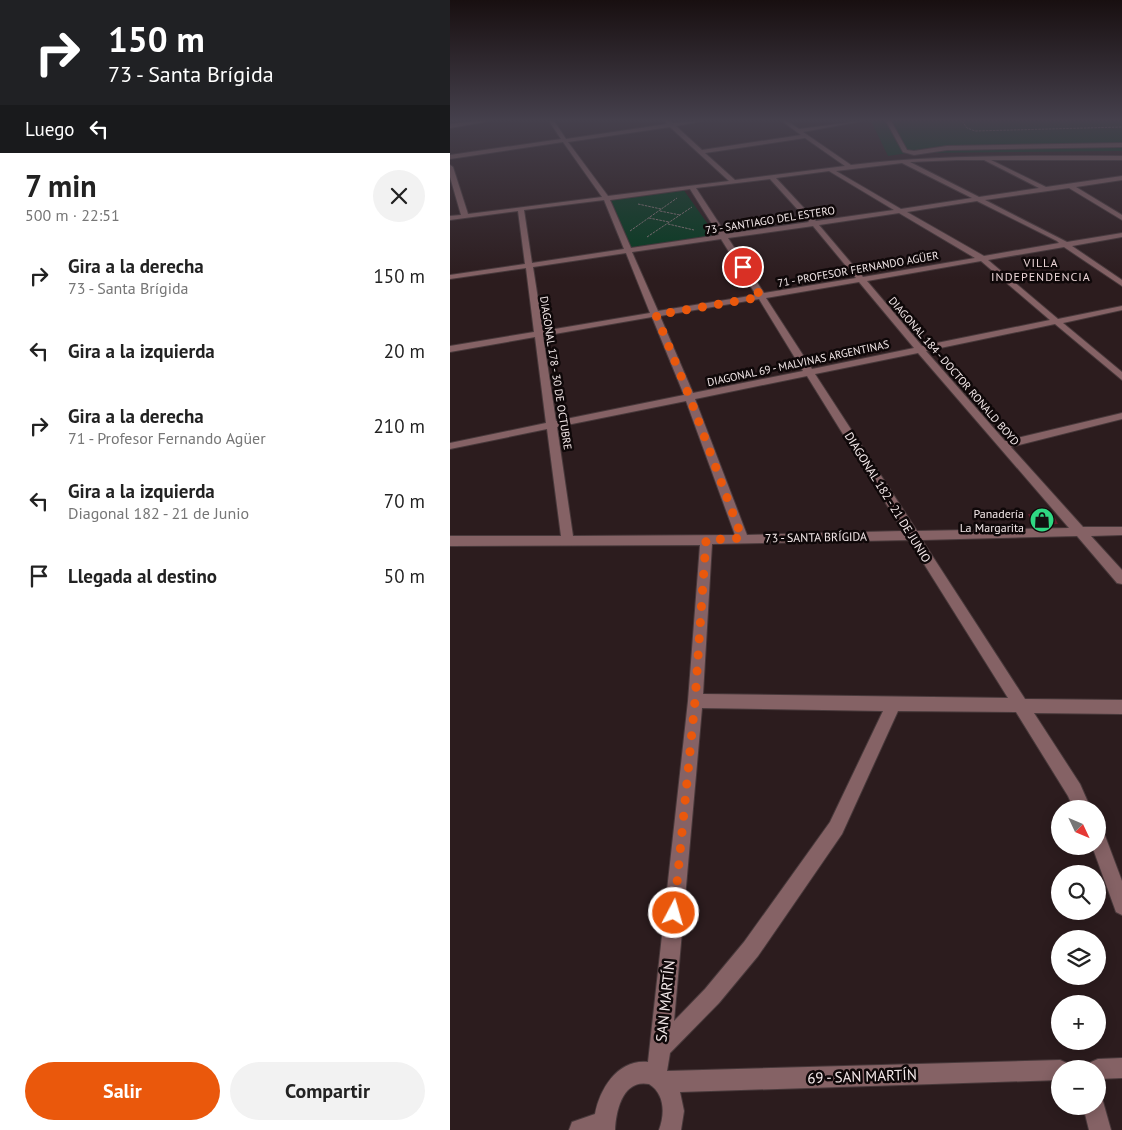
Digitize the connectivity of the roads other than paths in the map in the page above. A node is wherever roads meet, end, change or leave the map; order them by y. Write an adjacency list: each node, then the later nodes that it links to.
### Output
1 (452, 174): 18 (street)
2 (589, 174): 14 (street)
3 (725, 174): 10 (street)
4 (795, 174): 8 (street)
5 (837, 174): 17 (street)
6 (929, 174): 15 (street)
7 (1015, 174): 13 (street)
8 (771, 177): 10 (street); 21 (street, DIAGONAL 184 - DOCTOR RONALD BOYD)
9 (1122, 178): 11 (street, 73 - SANTIAGO DEL ESTERO)
10 (734, 182): 12 (street)
11 (1069, 186): 13 (street, 73 - SANTIAGO DEL ESTERO); 20 (street)
12 (692, 187): 14 (street); 23 (street, DIAGONAL 182 - 21 DE JUNIO)
13 (1045, 189): 15 (street, 73 - SANTIAGO DEL ESTERO)
14 (606, 198): 16 (street); 25 (street)
15 (976, 199): 17 (street, 73 - SANTIAGO DEL ESTERO); 24 (street)
16 (521, 209): 18 (street); 27 (street, DIAGONAL 178 - 30 DE OCTUBRE)
17 (898, 210): 21 (street, 73 - SANTIAGO DEL ESTERO); 26 (street)
18 (466, 216): 19 (street)
19 (450, 218)
20 (1122, 218)
21 (814, 223): 23 (street, 73 - SANTIAGO DEL ESTERO); 29 (street, DIAGONAL 184 - DOCTOR RONALD BOYD)
22 (1122, 235): 24 (street, 71 - PROFESOR FERNANDO AGÜER)
23 (725, 237): 25 (street, 73 - SANTIAGO DEL ESTERO); 31 (street, DIAGONAL 182 - 21 DE JUNIO)
24 (1068, 245): 26 (street, 71 - PROFESOR FERNANDO AGÜER); 30 (street)
25 (630, 251): 27 (street, 73 - SANTIAGO DEL ESTERO); 33 (street)
26 (983, 259): 29 (street, 71 - PROFESOR FERNANDO AGÜER); 34 (street)
27 (528, 265): 28 (street, 73 - SANTIAGO DEL ESTERO); 35 (street, DIAGONAL 178 - 30 DE OCTUBRE)
28 (450, 277)
29 (860, 280): 31 (street, 71 - PROFESOR FERNANDO AGÜER); 37 (street, DIAGONAL 184 - DOCTOR RONALD BOYD)
30 (1122, 284)
31 (761, 297): 33 (street, 71 - PROFESOR FERNANDO AGÜER); 38 (street, DIAGONAL 182 - 21 DE JUNIO)
32 (1122, 308): 34 (street, DIAGONAL 69 - MALVINAS ARGENTINAS)
33 (656, 315): 35 (street, 71 - PROFESOR FERNANDO AGÜER); 40 (street)
34 (1056, 322): 37 (street, DIAGONAL 69 - MALVINAS ARGENTINAS); 39 (street)
35 (539, 334): 36 (street, 71 - PROFESOR FERNANDO AGÜER); 42 (street, DIAGONAL 178 - 30 DE OCTUBRE)
36 (450, 349)
37 (920, 349): 38 (street, DIAGONAL 69 - MALVINAS ARGENTINAS); 44 (street, DIAGONAL 184 - DOCTOR RONALD BOYD)
38 (809, 373): 40 (street, DIAGONAL 69 - MALVINAS ARGENTINAS); 47 (street, DIAGONAL 182 - 21 DE JUNIO)
39 (1122, 377)
40 (690, 398): 42 (street, DIAGONAL 69 - MALVINAS ARGENTINAS); 48 (street)
41 (1122, 416): 44 (street)
42 (553, 424): 43 (street, DIAGONAL 69 - MALVINAS ARGENTINAS); 49 (street, DIAGONAL 178 - 30 DE OCTUBRE)
43 (450, 446)
44 (1004, 446): 46 (street, DIAGONAL 184 - DOCTOR RONALD BOYD)
45 (1122, 531): 46 (street, 73 - SANTA BRÍGIDA)
46 (1082, 532): 47 (street, 73 - SANTA BRÍGIDA); 52 (street, DIAGONAL 184 - DOCTOR RONALD BOYD)
47 (912, 535): 48 (street, 73 - SANTA BRÍGIDA); 55 (street, DIAGONAL 182 - 21 DE JUNIO)
48 (742, 538): 50 (street, 73 - SANTA BRÍGIDA)
49 (568, 540): 50 (street, 73 - SANTA BRÍGIDA); 51 (street, 73 - SANTA BRÍGIDA)
50 (706, 540): 53 (street, SAN MARTÍN)
51 (450, 541)
52 (1122, 579)
53 (695, 701): 54 (street); 60 (street, SAN MARTÍN)
54 (893, 705): 55 (street); 60 (street)
55 (1020, 706): 56 (street); 57 (street, DIAGONAL 182 - 21 DE JUNIO)
56 (1122, 707)
57 (1079, 800)
58 (1104, 855): 59 (street)
59 (1122, 906)
60 (661, 1048): 64 (street, SAN MARTÍN)
61 (1122, 1068): 62 (street)
62 (1106, 1069)
63 (1051, 1070): 64 (street, 69 - SAN MARTÍN)
64 (660, 1078): 66 (street, 69 - SAN MARTÍN); 68 (street)
65 (1096, 1115): 69 (street)
66 (604, 1126): 67 (street, 69 - SAN MARTÍN)
67 (580, 1130)
68 (670, 1130)
69 (1100, 1130)

